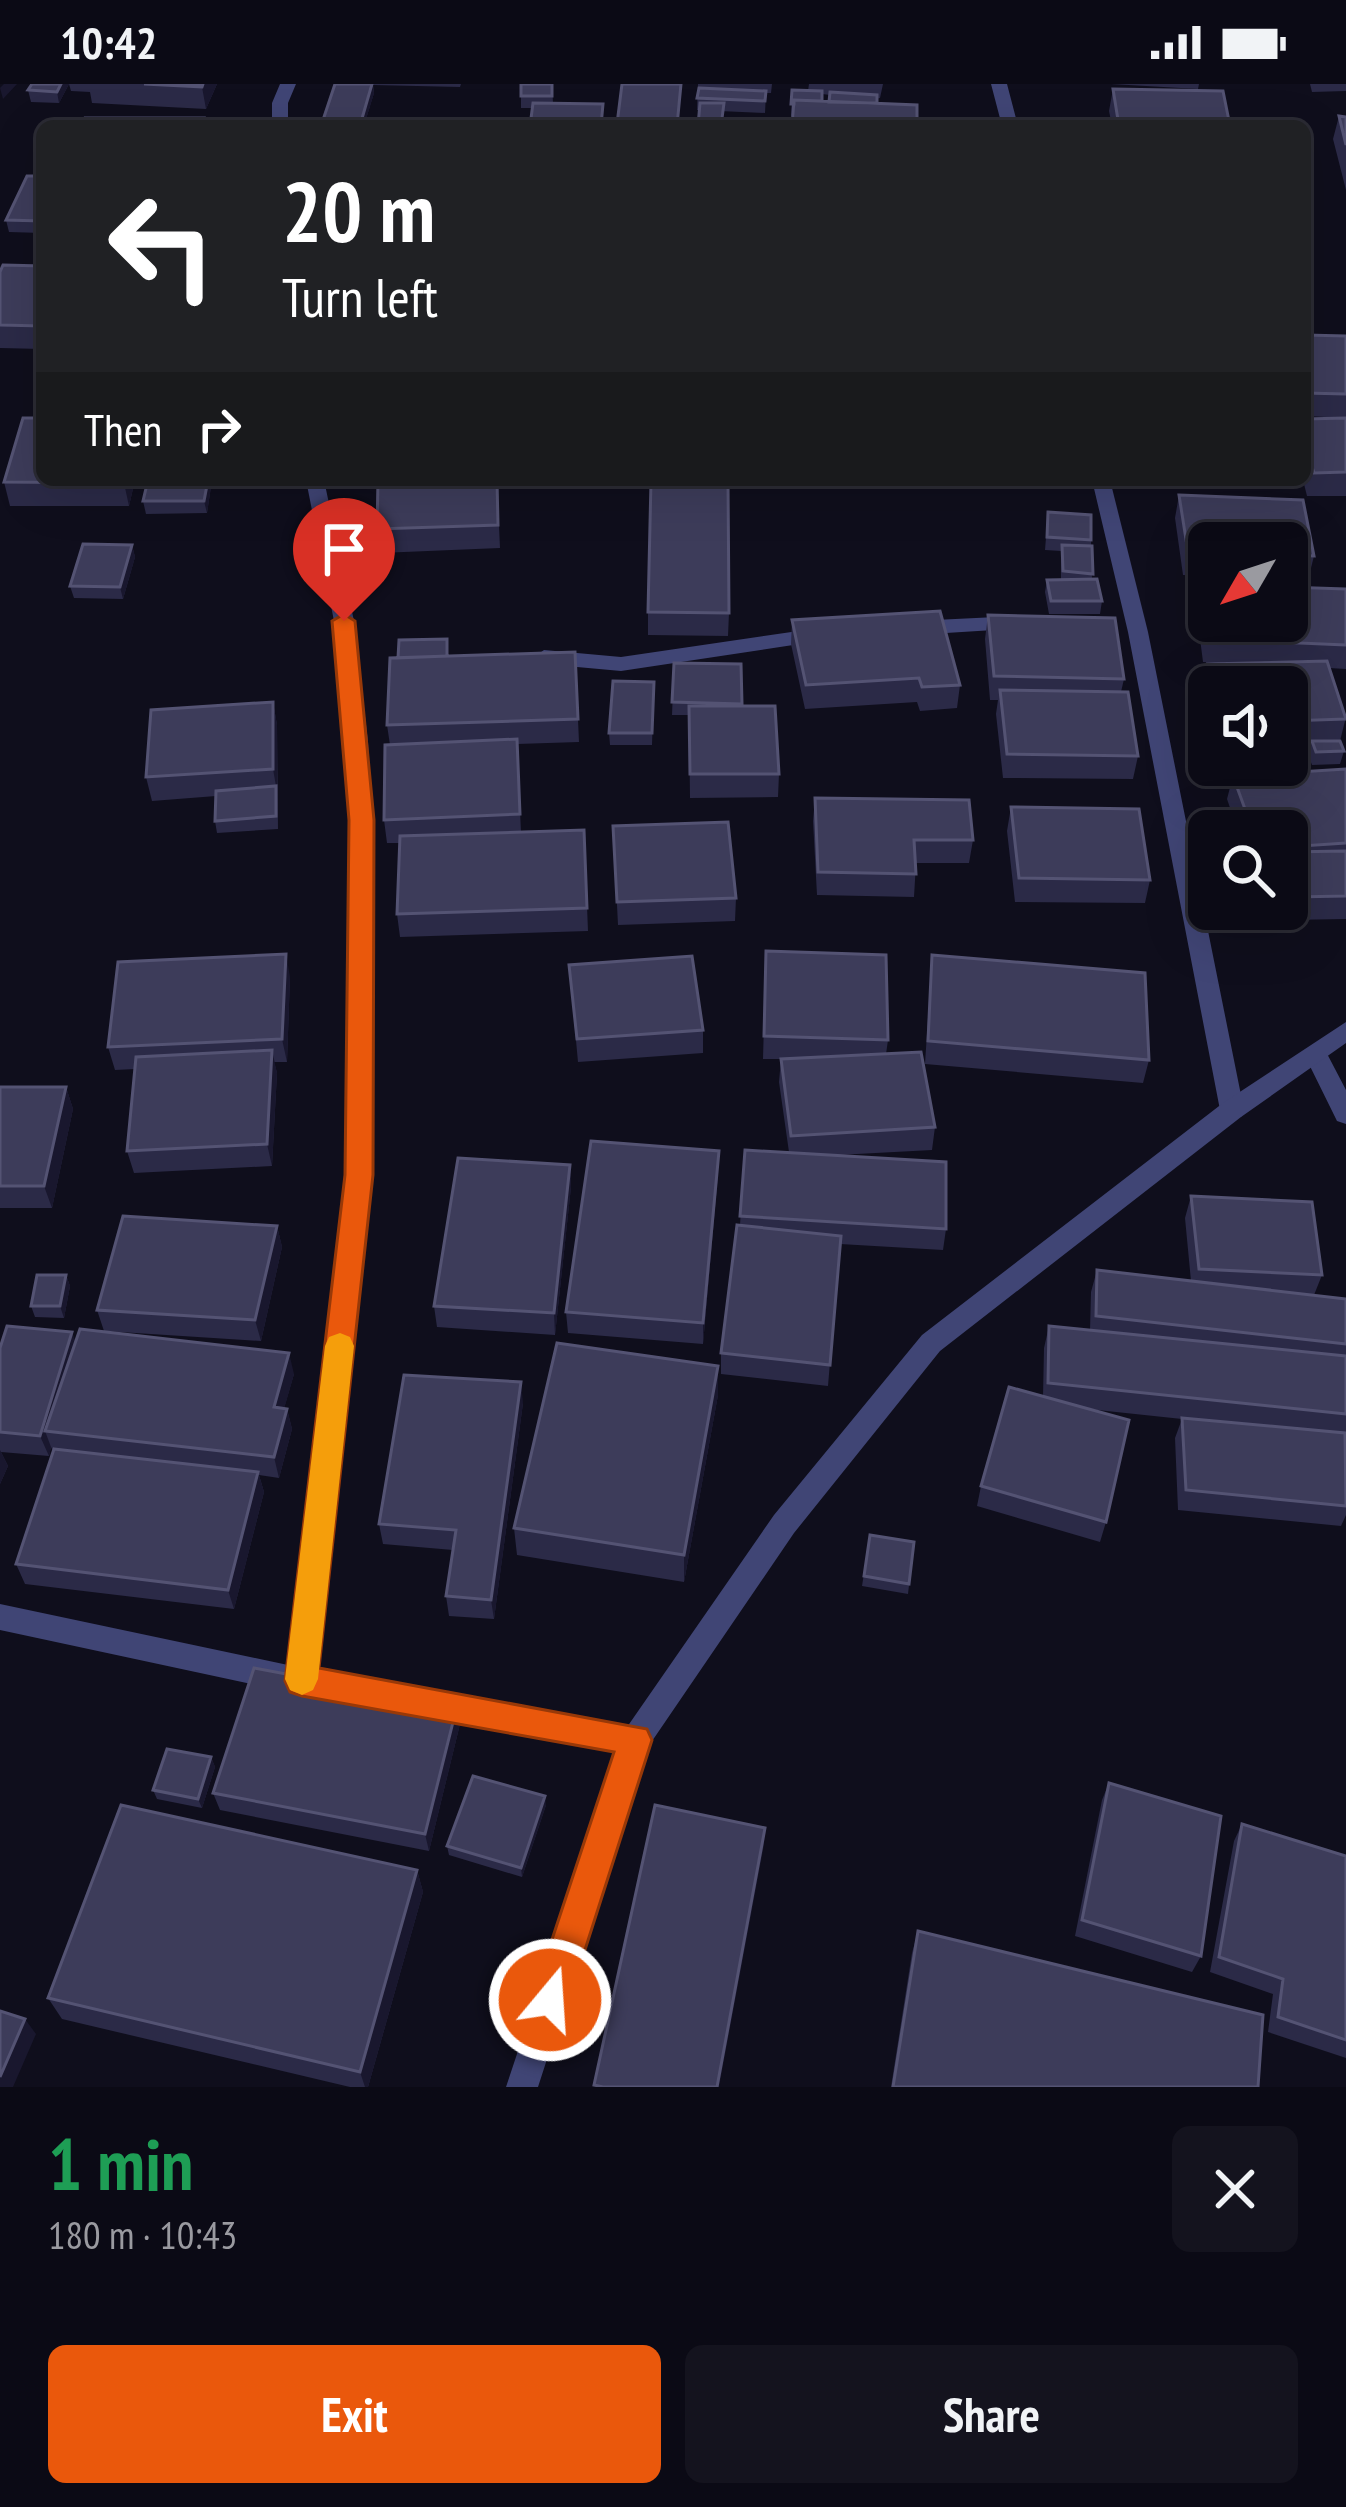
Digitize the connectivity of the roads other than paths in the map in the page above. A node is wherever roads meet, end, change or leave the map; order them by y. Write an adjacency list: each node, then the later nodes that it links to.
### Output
1 (288, 84): 3 (street)
2 (999, 84): 4 (street)
3 (280, 120)
4 (1008, 120)
5 (316, 486): 15 (street)
6 (1102, 486): 13 (street)
7 (1048, 621): 8 (street)
8 (882, 630)
9 (835, 632): 10 (street)
10 (528, 656)
11 (1346, 1031): 12 (street)
12 (1315, 1052): 13 (street); 14 (street)
13 (1232, 1110): 17 (street)
14 (1346, 1114)
15 (0, 1617)
16 (390, 1696): 17 (street)
17 (635, 1740): 18 (street)
18 (522, 2087)

